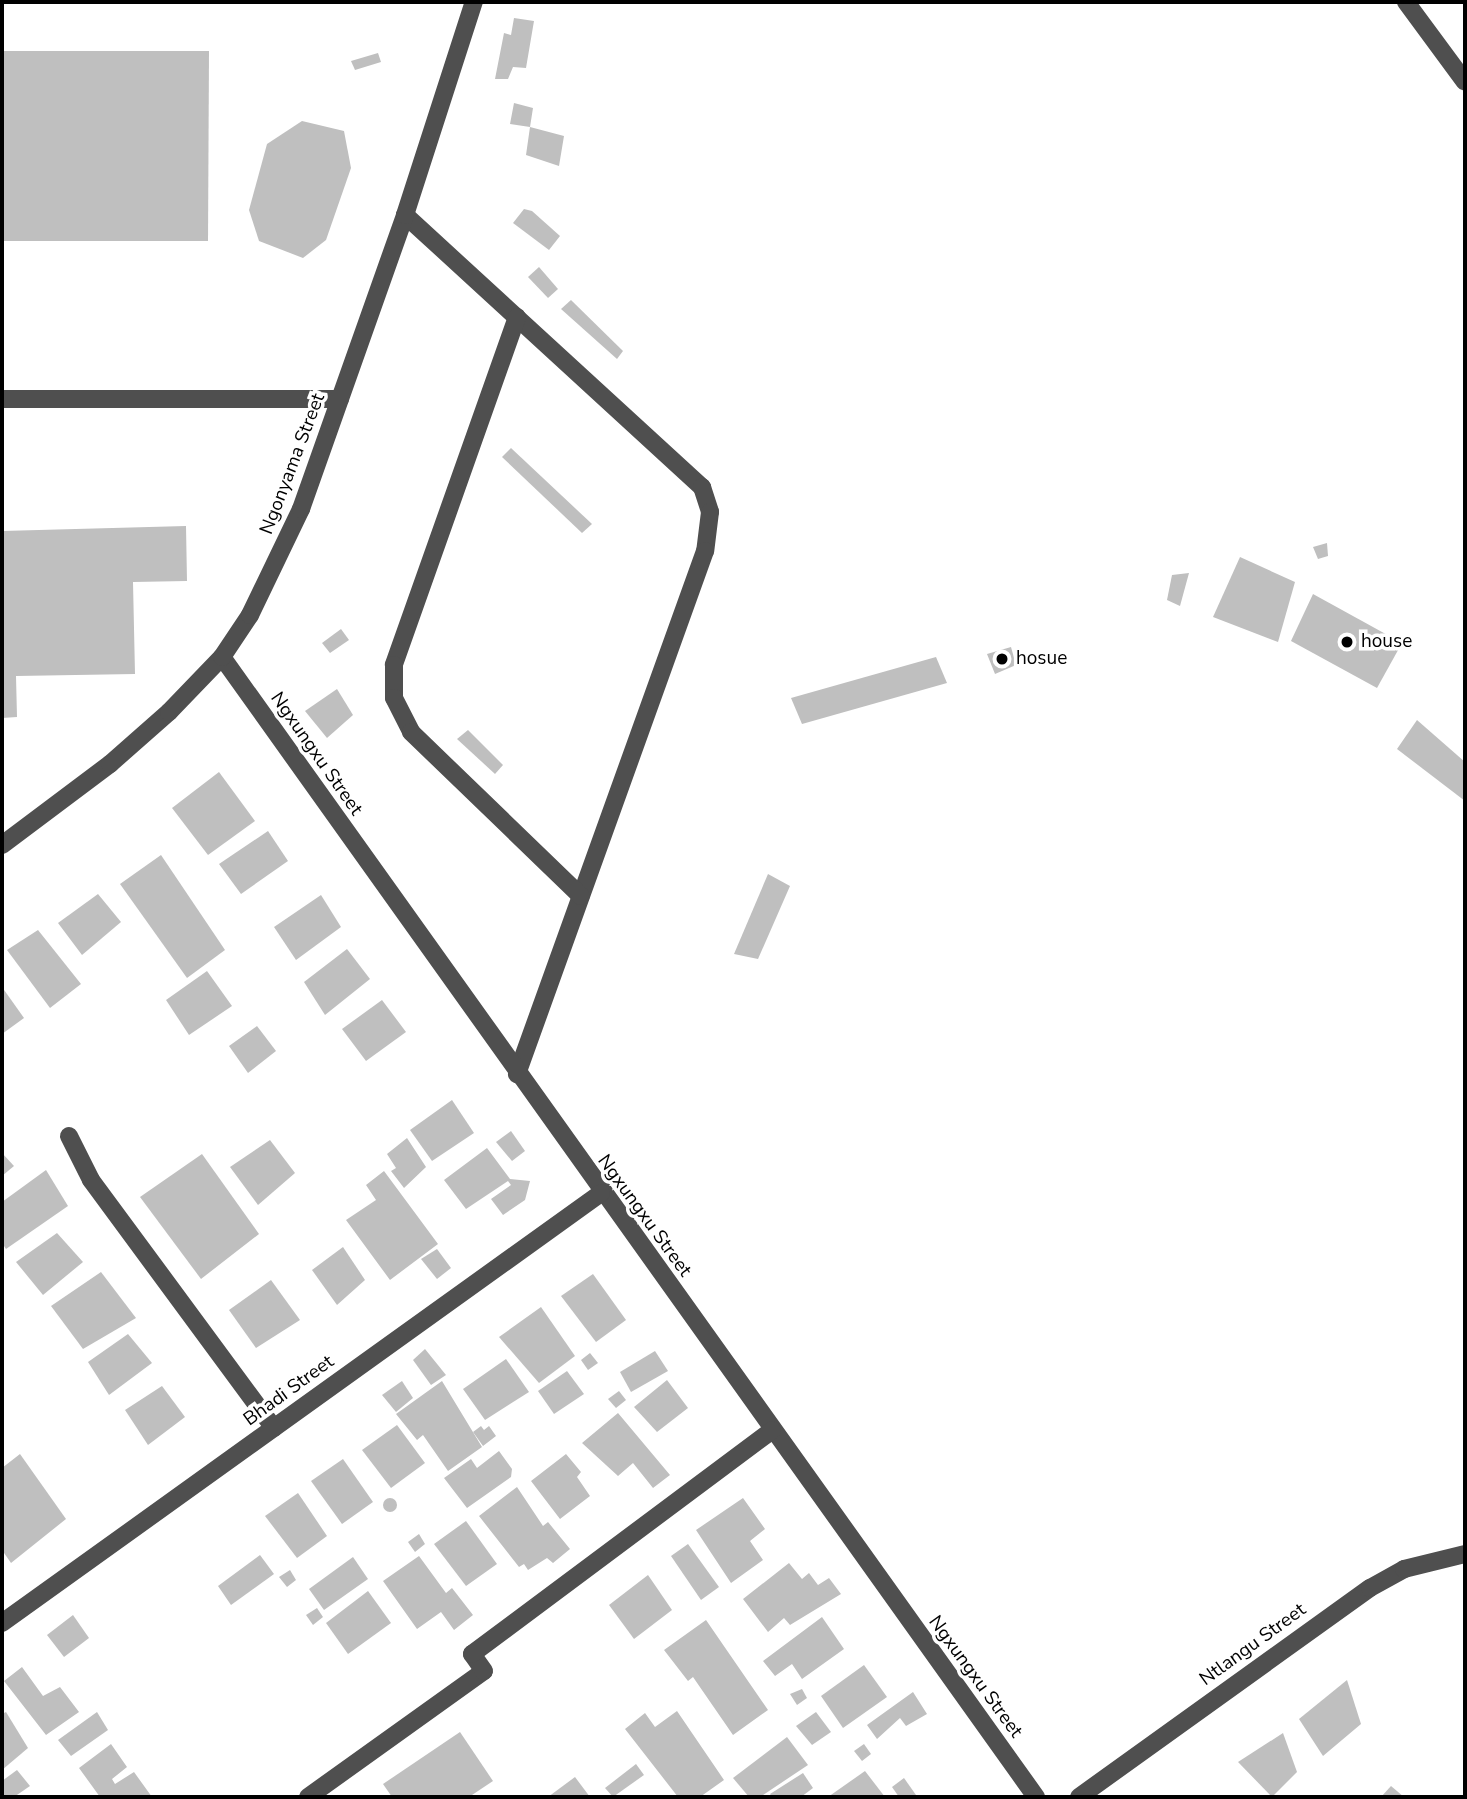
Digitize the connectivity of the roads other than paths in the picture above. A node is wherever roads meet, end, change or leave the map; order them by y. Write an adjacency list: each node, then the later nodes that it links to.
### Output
1 (474, 2): 4 (street, Ngonyama Street)
2 (1406, 2): 3 (street)
3 (1462, 70)
4 (405, 215): 5 (street); 7 (street, Ngonyama Street)
5 (517, 317): 10 (street); 10 (street)
6 (2, 399): 7 (street)
7 (340, 399): 8 (street, Ngonyama Street)
8 (222, 657): 9 (street, Ngonyama Street); 11 (street, Ngxungxu Street)
9 (2, 845)
10 (581, 895): 11 (street)
11 (517, 1074): 13 (street, Ngxungxu Street)
12 (69, 1136): 14 (street)
13 (601, 1193): 14 (street, Bhadi Street); 15 (street, Ngxungxu Street)
14 (274, 1428): 17 (street, Bhadi Street)
15 (772, 1430): 18 (street); 19 (street, Ngxungxu Street)
16 (1465, 1554): 20 (street, Ntlangu Street)
17 (2, 1623)
18 (308, 1797)
19 (1036, 1797)
20 (1079, 1797)

